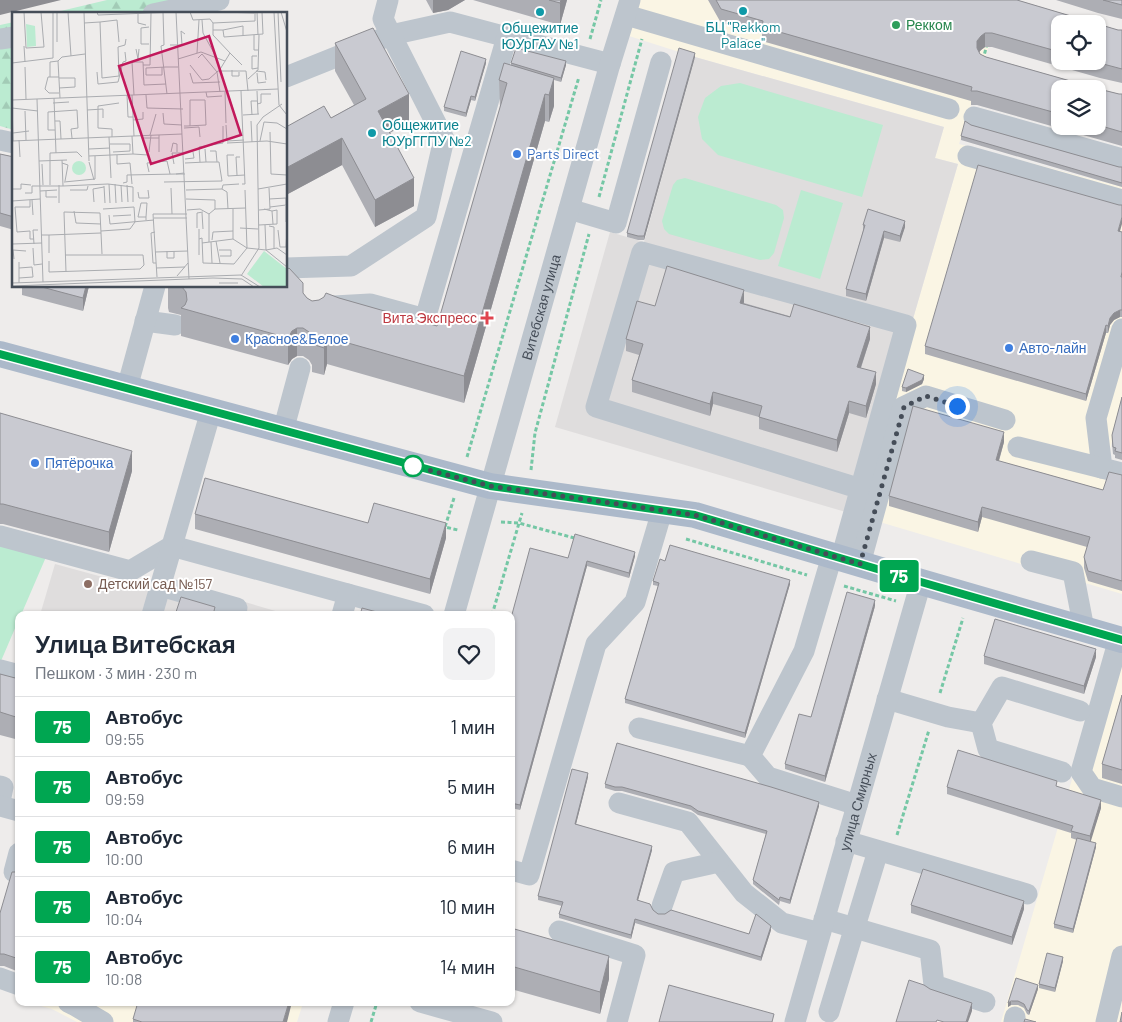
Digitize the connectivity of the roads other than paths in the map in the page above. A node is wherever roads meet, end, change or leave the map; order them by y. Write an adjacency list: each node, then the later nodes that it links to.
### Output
1 (219, 0): 4 (street); 5 (street)
2 (385, 1): 6 (street)
3 (628, 8): 9 (street, Витебская улица); 11 (street)
4 (162, 12)
5 (211, 12)
6 (391, 35): 7 (street); 10 (street); 17 (street)
7 (507, 37): 9 (street); 19 (street)
8 (661, 62): 16 (street)
9 (610, 64): 16 (street, Витебская улица)
10 (288, 76)
11 (949, 109)
12 (974, 117): 14 (street)
13 (968, 156): 15 (street)
14 (1122, 159)
15 (1122, 200)
16 (569, 209): 31 (street, Витебская улица)
17 (288, 268)
18 (154, 288): 20 (street)
19 (315, 316)
20 (145, 321): 21 (street); 25 (street)
21 (175, 324)
22 (1122, 329): 30 (street)
23 (0, 354): 25 (main road)
24 (300, 368): 28 (street)
25 (127, 388): 26 (main road)
26 (211, 411): 28 (main road); 35 (street)
27 (1005, 420): 37 (street)
28 (283, 430): 31 (main road)
29 (1018, 447): 30 (street)
30 (1112, 471)
31 (490, 486): 33 (main road); 45 (street, Витебская улица)
32 (861, 489): 32 (street); 37 (street)
33 (662, 511): 37 (main road); 66 (street)
34 (0, 536): 35 (street)
35 (172, 546): 38 (street); 39 (street)
36 (1031, 560): 46 (street)
37 (839, 565): 40 (main road); 54 (street)
38 (160, 586): 41 (street); 42 (street)
39 (348, 594): 43 (street); 44 (street)
40 (917, 594): 46 (main road); 50 (street, улица Смирных)
41 (153, 611)
42 (236, 611)
43 (343, 611)
44 (410, 611)
45 (455, 611)
46 (1084, 629): 47 (main road)
47 (1120, 639): 57 (street)
48 (0, 670): 49 (street)
49 (15, 674)
50 (887, 699): 52 (street); 60 (street, улица Смирных)
51 (1080, 711): 52 (street)
52 (981, 723): 55 (street)
53 (639, 728): 54 (street)
54 (750, 756): 60 (street)
55 (1062, 772)
56 (0, 786): 58 (street)
57 (1122, 797)
58 (0, 802)
59 (619, 803): 65 (street)
60 (856, 805): 63 (street, улица Смирных)
61 (0, 806): 62 (street)
62 (15, 810)
63 (846, 841): 64 (street); 69 (street, улица Смирных)
64 (885, 853): 67 (street); 70 (street)
65 (719, 862): 68 (street); 69 (street)
66 (515, 871)
67 (1027, 894)
68 (662, 906)
69 (822, 926): 70 (street); 84 (street, улица Смирных)
70 (855, 928): 75 (street); 79 (street)
71 (559, 931): 83 (street)
72 (1122, 956): 85 (street)
73 (0, 978): 74 (street)
74 (15, 983)
75 (985, 1002)
76 (77, 1006): 80 (street)
77 (343, 1006): 81 (street)
78 (429, 1010): 82 (street)
79 (829, 1012)
80 (103, 1022)
81 (338, 1022)
82 (492, 1022)
83 (617, 1022)
84 (795, 1022)
85 (1106, 1022)

